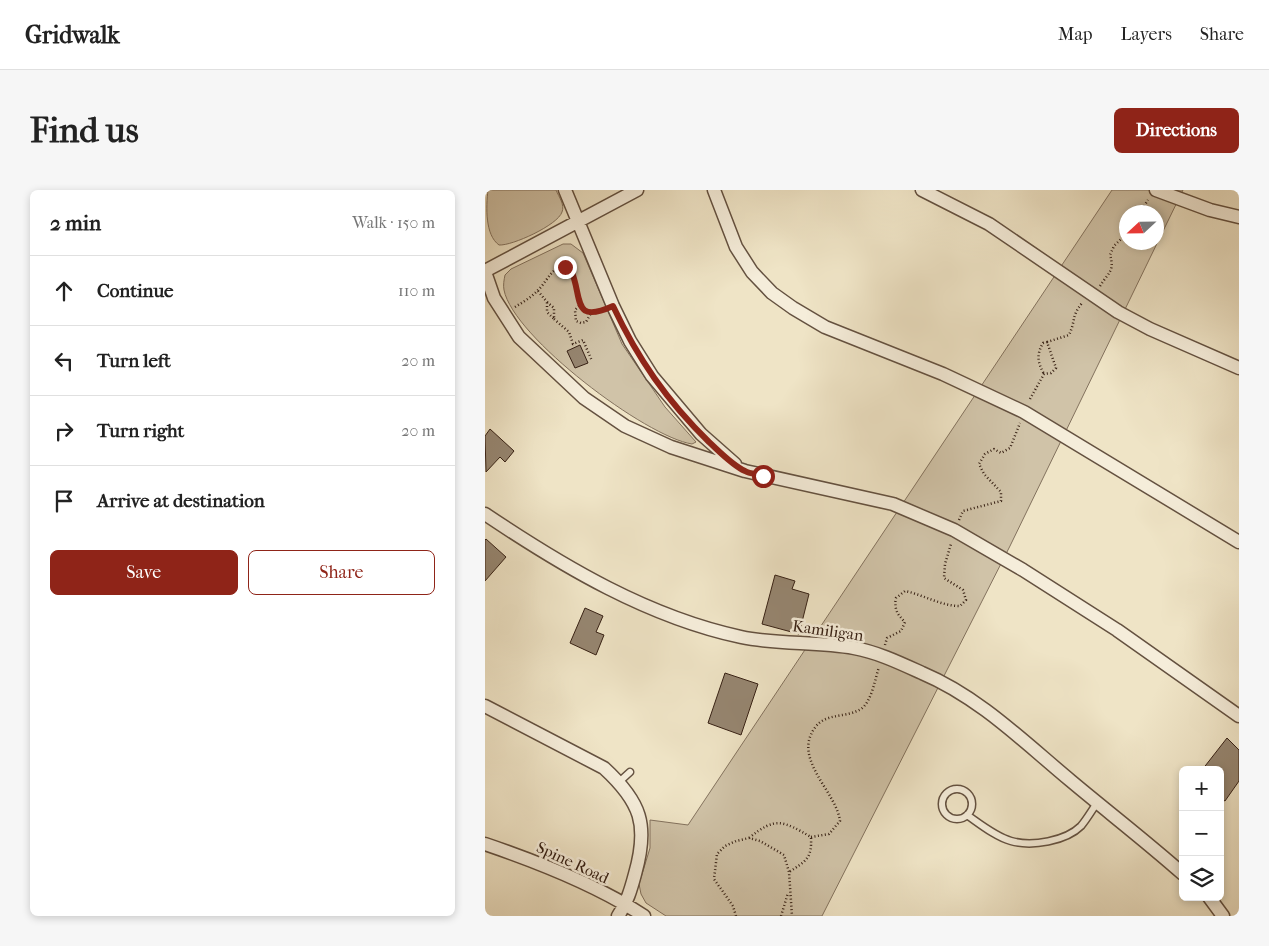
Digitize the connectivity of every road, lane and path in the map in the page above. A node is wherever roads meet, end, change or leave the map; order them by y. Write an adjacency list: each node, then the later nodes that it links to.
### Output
1 (565, 190): 7 (street)
2 (637, 190): 7 (street)
3 (714, 190): 19 (street)
4 (922, 190): 17 (street)
5 (1155, 190): 6 (street)
6 (1239, 217)
7 (578, 221): 8 (street); 12 (street)
8 (485, 272): 14 (street)
9 (538, 291): 10 (path); 11 (path); 14 (path)
10 (547, 302): 15 (path); 15 (path)
11 (579, 306): 13 (path); 13 (path)
12 (613, 306): 13 (path); 20 (street)
13 (591, 313)
14 (504, 316): 20 (street)
15 (554, 319): 16 (path)
16 (592, 361)
17 (1239, 368)
18 (1044, 374): 18 (path); 19 (path)
19 (1024, 412): 22 (path); 23 (street)
20 (745, 472): 22 (street)
21 (485, 514): 24 (street, Kamiligan)
22 (954, 530): 24 (path); 26 (street)
23 (1239, 542)
24 (882, 657): 29 (street, Kamiligan); 31 (path)
25 (485, 706): 28 (street)
26 (1239, 716)
27 (629, 772): 28 (lane)
28 (619, 782): 38 (street)
29 (1097, 803): 30 (lane); 34 (street, Kamiligan)
30 (967, 815): 30 (lane)
31 (811, 837): 32 (path); 35 (path)
32 (749, 838): 35 (path); 41 (path)
33 (485, 844): 38 (street, Spine Road)
34 (1179, 871)
35 (789, 872): 36 (path)
36 (788, 892): 42 (path); 43 (path)
37 (1212, 901): 44 (street)
38 (626, 904): 39 (street); 40 (street, Spine Road)
39 (618, 916)
40 (644, 916)
41 (736, 916)
42 (781, 916)
43 (792, 916)
44 (1223, 916)

